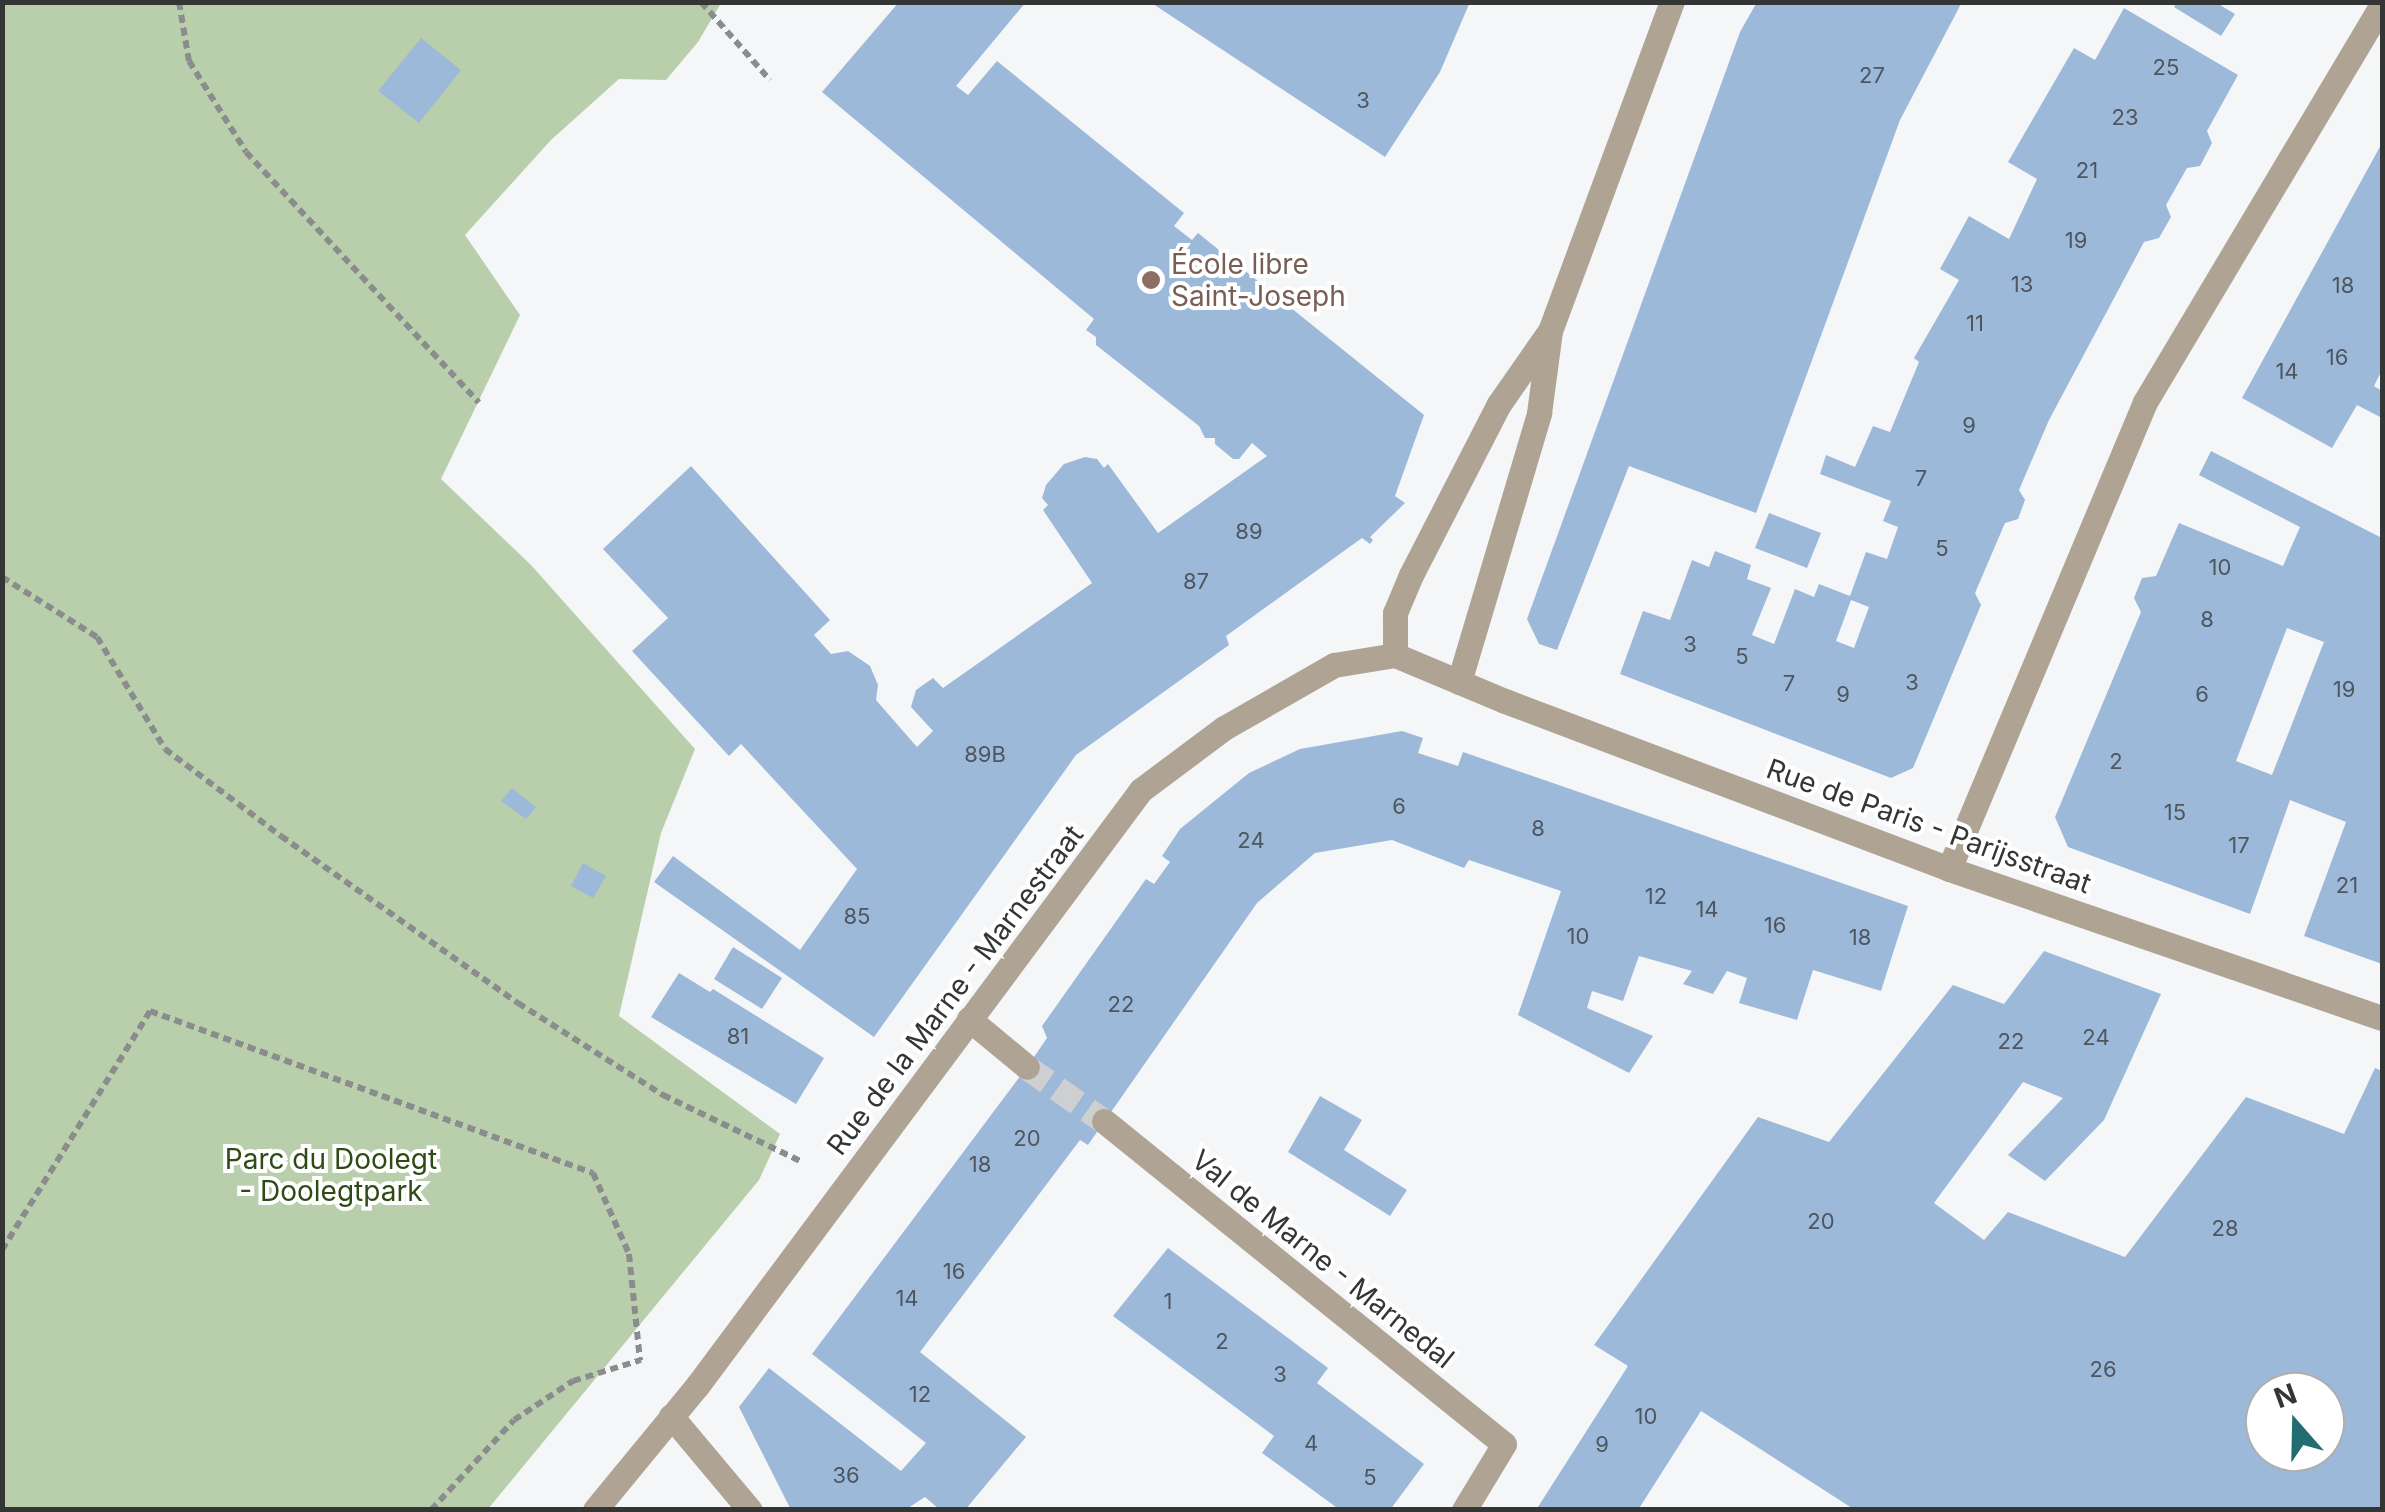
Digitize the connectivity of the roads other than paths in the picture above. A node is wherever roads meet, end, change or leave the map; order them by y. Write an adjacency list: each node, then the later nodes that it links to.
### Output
1 (1672, 2): 3 (street)
2 (2382, 4): 6 (street)
3 (1550, 331): 4 (street); 5 (street)
4 (1394, 654): 5 (street); 8 (street, Rue de la Marne - Marnestraat)
5 (1458, 682): 6 (street, Rue de Paris - Parijsstraat)
6 (1949, 868): 7 (street, Rue de Paris - Parijsstraat)
7 (2382, 1018)
8 (969, 1019): 9 (street); 11 (street, Rue de la Marne - Marnestraat)
9 (1028, 1067)
10 (1104, 1122): 14 (street, Val de Marne - Marnedal)
11 (671, 1416): 12 (street, Rue de la Marne - Marnestraat); 13 (street)
12 (595, 1510)
13 (750, 1510)
14 (1464, 1510)

